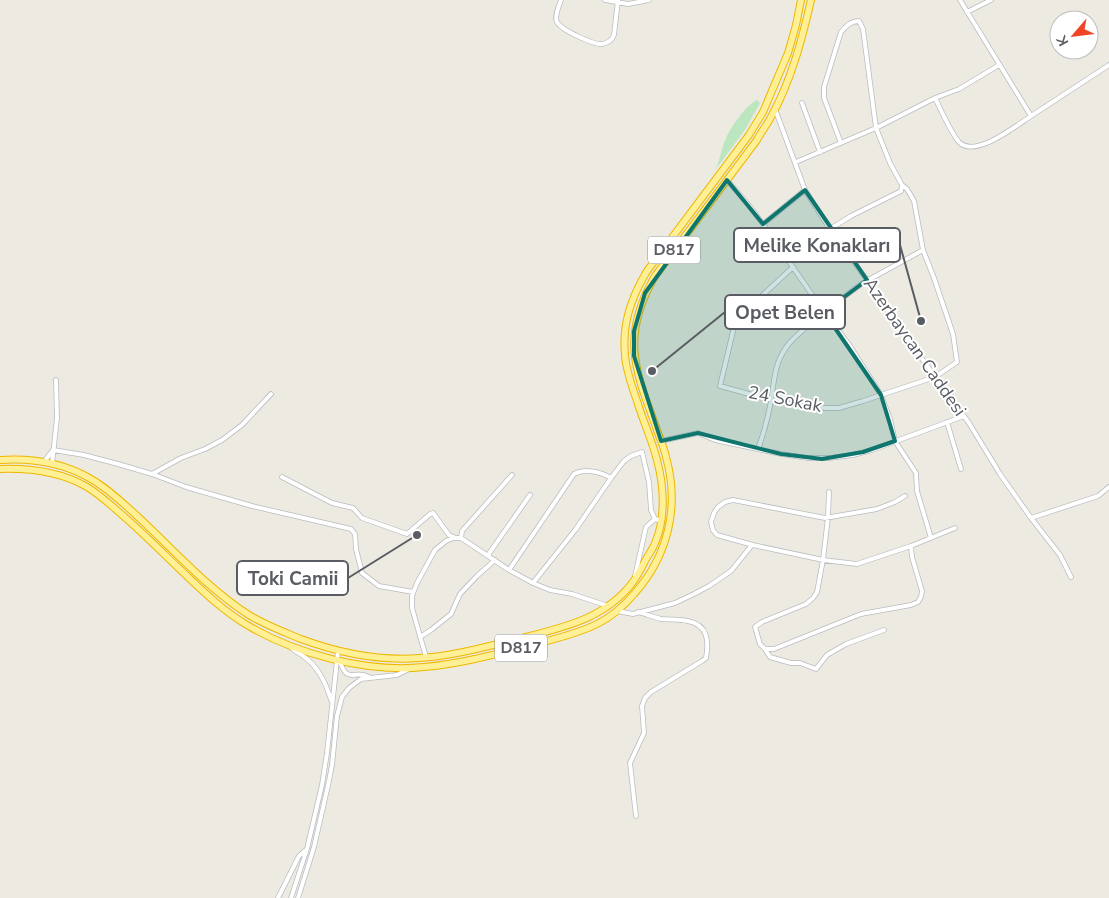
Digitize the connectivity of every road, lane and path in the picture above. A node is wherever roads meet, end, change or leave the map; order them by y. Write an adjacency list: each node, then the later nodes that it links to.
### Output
1 (562, 0): 8 (street)
2 (605, 0): 8 (street)
3 (649, 0): 8 (street)
4 (800, 0): 55 (highway, D817)
5 (811, 0): 14 (highway, D817)
6 (960, 0): 9 (street)
7 (991, 0): 9 (street)
8 (618, 1)
9 (967, 12): 10 (street)
10 (999, 65): 12 (street); 15 (street)
11 (1109, 65): 15 (street)
12 (935, 98): 15 (street); 16 (street)
13 (802, 103): 18 (street)
14 (775, 109): 19 (street, Azerbaycan Caddesi); 20 (highway, D817)
15 (1030, 116)
16 (876, 128): 17 (street); 17 (street); 21 (street)
17 (841, 143): 18 (street)
18 (820, 152): 19 (street)
19 (796, 162): 22 (street, Azerbaycan Caddesi)
20 (727, 180): 23 (street); 36 (highway, D817)
21 (902, 185): 24 (street); 25 (street)
22 (805, 190): 23 (street); 24 (street, Azerbaycan Caddesi)
23 (763, 224): 26 (street)
24 (830, 229): 27 (street, Azerbaycan Caddesi)
25 (923, 250): 27 (street); 29 (street, 24 Sokak)
26 (793, 267): 28 (street); 33 (street, 24 Sokak)
27 (867, 280): 28 (street); 29 (street, Azerbaycan Caddesi)
28 (824, 312): 32 (street); 33 (street)
29 (935, 378): 32 (street, 24 Sokak); 34 (street, Azerbaycan Caddesi)
30 (56, 380): 39 (street)
31 (271, 394): 45 (street)
32 (881, 395): 33 (street, 24 Sokak); 37 (street)
33 (771, 400): 38 (street)
34 (964, 416): 35 (street); 54 (street, Azerbaycan Caddesi)
35 (947, 422): 37 (street); 44 (street)
36 (661, 441): 38 (street); 56 (highway, D817)
37 (895, 441): 38 (street); 59 (street)
38 (758, 449)
39 (53, 450): 41 (street); 42 (street); 45 (street)
40 (0, 460): 41 (highway, D817)
41 (44, 462): 42 (highway, D817)
42 (52, 464): 77 (highway, D817)
43 (0, 469): 75 (highway, D817)
44 (960, 469)
45 (152, 474): 69 (street)
46 (512, 475): 58 (street)
47 (282, 477): 58 (street)
48 (611, 478): 55 (street); 65 (street); 68 (street)
49 (1109, 487): 54 (street)
50 (828, 492): 53 (street)
51 (530, 495): 62 (street)
52 (906, 496): 53 (street)
53 (828, 517): 60 (street); 64 (street)
54 (1031, 518): 66 (street, Azerbaycan Caddesi)
55 (658, 520): 56 (street); 67 (highway, D817); 67 (street)
56 (670, 523): 71 (highway, D817)
57 (955, 528): 59 (street)
58 (459, 538): 62 (street); 69 (street)
59 (931, 538): 61 (street)
60 (752, 545): 64 (street); 72 (street)
61 (911, 546): 64 (street); 76 (street)
62 (488, 555): 63 (street)
63 (495, 560): 65 (street); 74 (street)
64 (823, 560): 76 (street)
65 (509, 570): 68 (street)
66 (1071, 577)
67 (634, 580): 70 (highway, D817)
68 (533, 583): 70 (street)
69 (413, 592): 74 (street)
70 (608, 606): 78 (highway, D817)
71 (617, 611): 72 (street); 80 (highway, D817)
72 (638, 612): 83 (street)
73 (884, 630): 76 (street)
74 (420, 637): 78 (street)
75 (289, 644): 79 (highway, D817); 82 (street)
76 (765, 649)
77 (338, 651): 78 (highway, D817); 79 (street)
78 (426, 658)
79 (339, 661): 80 (highway, D817); 81 (street); 82 (street)
80 (412, 668): 81 (street)
81 (370, 678): 84 (street)
82 (332, 704): 85 (street)
83 (636, 816)
84 (314, 847): 85 (street); 88 (street)
85 (307, 849): 86 (street); 87 (street)
86 (278, 898)
87 (291, 898)
88 (298, 898)

